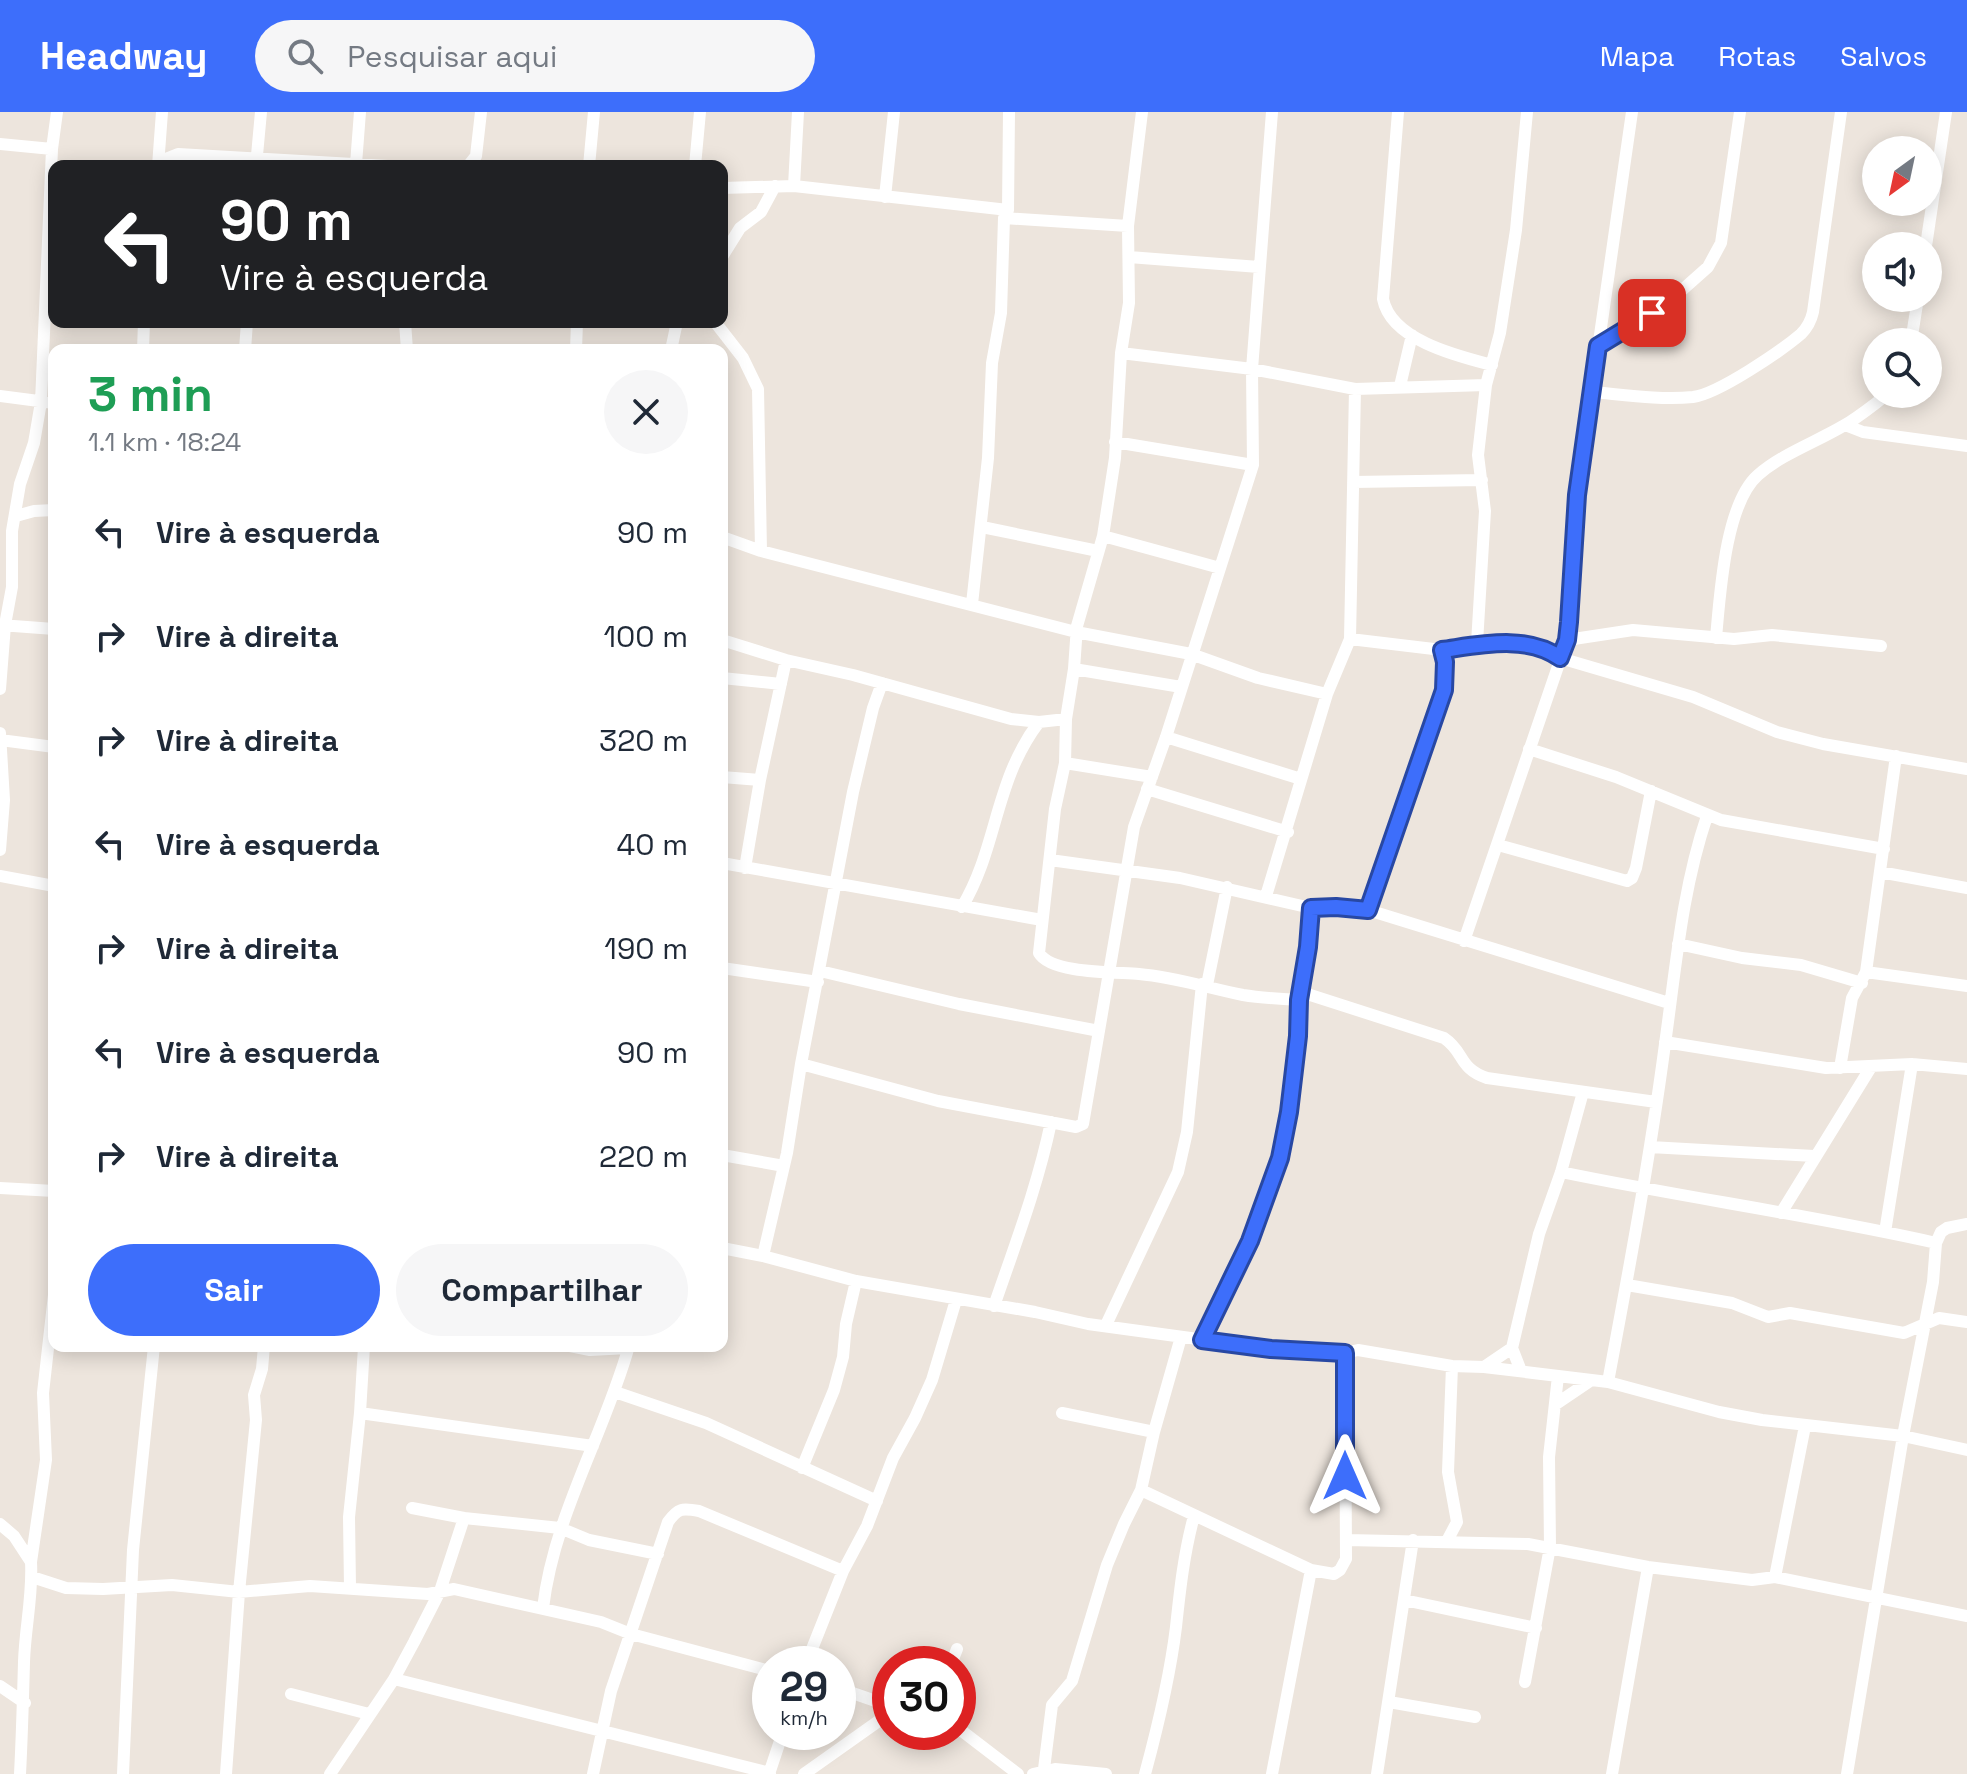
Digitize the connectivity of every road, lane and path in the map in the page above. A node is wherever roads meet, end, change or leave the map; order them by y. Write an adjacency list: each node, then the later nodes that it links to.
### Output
1 (57, 112): 21 (street)
2 (162, 112): 19 (street)
3 (261, 112): 27 (street)
4 (360, 112): 28 (street)
5 (481, 112): 29 (street)
6 (594, 112): 30 (street)
7 (700, 112): 31 (street)
8 (798, 112): 33 (street)
9 (894, 112): 35 (street)
10 (1009, 112): 36 (street)
11 (1142, 112): 37 (street)
12 (1272, 112): 41 (street)
13 (1398, 112): 43 (street)
14 (1527, 112): 46 (street)
15 (1632, 112): 44 (street)
16 (1740, 112): 44 (street)
17 (1841, 112): 51 (street)
18 (1946, 112): 38 (street)
19 (159, 139): 22 (street); 24 (street)
20 (0, 144): 21 (street)
21 (52, 149): 23 (street)
22 (178, 154): 25 (street); 26 (street)
23 (52, 160)
24 (158, 160)
25 (166, 160)
26 (236, 160)
27 (256, 160)
28 (362, 160)
29 (475, 160)
30 (590, 160)
31 (698, 160)
32 (775, 186): 33 (street); 34 (street); 39 (street)
33 (794, 186): 35 (street)
34 (728, 187)
35 (885, 197): 36 (street)
36 (1006, 214): 37 (street); 65 (street)
37 (1128, 226): 40 (street)
38 (1928, 232)
39 (728, 247)
40 (1129, 257): 41 (street); 45 (street)
41 (1259, 267): 47 (street)
42 (720, 328): 68 (street)
43 (1412, 335): 46 (street); 49 (street)
44 (1598, 346): 51 (street)
45 (1121, 353): 47 (street); 57 (street)
46 (1492, 365): 48 (street)
47 (1252, 369): 50 (street); 59 (street)
48 (1486, 385): 49 (street); 60 (street)
49 (1400, 386): 50 (street)
50 (1355, 389): 61 (street)
51 (1592, 392): 77 (street)
52 (0, 396): 53 (street)
53 (48, 402): 64 (street)
54 (1867, 409): 55 (street); 56 (street)
55 (1845, 425): 56 (street); 75 (street)
56 (1880, 434): 58 (street)
57 (1115, 442): 59 (street); 66 (street)
58 (1967, 446)
59 (1253, 465): 70 (street)
60 (1482, 480): 61 (street); 79 (street)
61 (1353, 482): 76 (street)
62 (0, 510): 64 (street)
63 (48, 510): 64 (street)
64 (16, 513): 72 (street)
65 (982, 527): 69 (street); 71 (street)
66 (1103, 536): 69 (street); 70 (street)
67 (728, 539): 68 (street)
68 (761, 551): 71 (street)
69 (1098, 551): 74 (street)
70 (1220, 568): 82 (street)
71 (972, 604): 74 (street)
72 (3, 625): 73 (street); 90 (street)
73 (48, 629)
74 (1076, 632): 82 (street); 85 (street)
75 (1716, 638): 77 (street); 80 (street)
76 (1350, 639): 81 (street); 91 (street)
77 (1567, 640): 83 (street)
78 (728, 642): 84 (street)
79 (1477, 643): 81 (street); 83 (street)
80 (1881, 646)
81 (1442, 650): 124 (street)
82 (1191, 654): 89 (street); 91 (street)
83 (1560, 658): 97 (street); 98 (street)
84 (786, 660): 87 (street); 88 (street)
85 (1074, 669): 89 (street); 92 (street)
86 (728, 679): 88 (street)
87 (882, 683): 93 (street); 117 (street)
88 (781, 684): 103 (street)
89 (1181, 687): 94 (street)
90 (0, 689)
91 (1327, 694): 102 (street)
92 (1066, 719): 93 (street); 99 (street)
93 (1039, 722): 122 (street)
94 (1166, 737): 102 (street); 104 (street)
95 (0, 738): 96 (street); 110 (street)
96 (48, 746)
97 (1529, 749): 105 (street); 108 (street)
98 (1896, 756): 100 (street); 109 (street)
99 (1065, 763): 104 (street); 111 (street)
100 (1967, 769)
101 (728, 777): 103 (street)
102 (1301, 779): 107 (street)
103 (760, 780): 113 (street)
104 (1150, 783): 107 (street); 114 (street)
105 (1651, 791): 106 (street); 108 (street)
106 (1707, 816): 109 (street); 127 (street)
107 (1288, 832): 121 (street)
108 (1498, 845): 126 (street)
109 (1884, 849): 115 (street)
110 (0, 850)
111 (1050, 860): 114 (street); 125 (street)
112 (728, 864): 113 (street)
113 (745, 868): 117 (street)
114 (1127, 870): 119 (street); 129 (street)
115 (1880, 872): 120 (street); 131 (street)
116 (0, 876): 118 (street)
117 (837, 882): 122 (street); 130 (street)
118 (48, 885)
119 (1227, 887): 121 (street); 132 (street)
120 (1967, 888)
121 (1266, 896): 123 (street)
122 (962, 907): 125 (street)
123 (1311, 908): 124 (street); 134 (street)
124 (1368, 910): 126 (street)
125 (1042, 920): 129 (street)
126 (1464, 941): 135 (street)
127 (1678, 944): 131 (street); 135 (street)
128 (728, 969): 130 (street)
129 (1109, 972): 132 (street); 136 (street)
130 (819, 977): 136 (street); 138 (street)
131 (1864, 977): 133 (street); 141 (street)
132 (1204, 984): 134 (street); 165 (street)
133 (1967, 986)
134 (1300, 996): 143 (street); 168 (street)
135 (1669, 1003): 137 (street)
136 (1099, 1031): 145 (street)
137 (1665, 1042): 141 (street); 144 (street)
138 (801, 1064): 145 (street); 149 (street)
139 (1912, 1064): 140 (street); 142 (street); 156 (street)
140 (1871, 1067): 141 (street); 148 (street)
141 (1840, 1068)
142 (1967, 1069)
143 (1583, 1092): 144 (street); 150 (street)
144 (1656, 1102): 146 (street)
145 (1051, 1122): 163 (street)
146 (1650, 1147): 148 (street); 152 (street)
147 (728, 1156): 149 (street)
148 (1814, 1156): 154 (street)
149 (784, 1166): 159 (street)
150 (1561, 1172): 152 (street); 169 (street)
151 (0, 1188): 153 (street)
152 (1642, 1189): 154 (street); 161 (street)
153 (48, 1191)
154 (1781, 1213): 156 (street)
155 (1967, 1224): 157 (street)
156 (1885, 1232): 157 (street)
157 (1936, 1243): 166 (street)
158 (728, 1249): 159 (street)
159 (763, 1256): 160 (street)
160 (856, 1281): 162 (street); 191 (street)
161 (1627, 1285): 166 (street); 181 (street)
162 (956, 1300): 163 (street); 193 (street)
163 (994, 1306): 165 (street)
164 (1967, 1322): 166 (street)
165 (1106, 1325): 167 (street)
166 (1925, 1326): 188 (street)
167 (1181, 1337): 168 (street); 187 (street)
168 (1202, 1340): 175 (street)
169 (1512, 1348): 177 (street); 178 (street)
170 (48, 1352): 204 (street)
171 (153, 1352): 211 (street)
172 (263, 1352): 213 (street)
173 (364, 1352): 184 (street)
174 (627, 1352): 182 (street)
175 (1345, 1353): 176 (street); 199 (street)
176 (1452, 1366): 177 (street); 201 (street)
177 (1484, 1367): 178 (street)
178 (1521, 1371): 179 (street)
179 (1558, 1376): 180 (street); 183 (street)
180 (1590, 1381): 181 (street); 183 (street)
181 (1608, 1382): 186 (street)
182 (615, 1392): 189 (street); 191 (street)
183 (1556, 1404): 202 (street)
184 (360, 1413): 189 (street); 210 (street)
185 (1062, 1413): 187 (street)
186 (1805, 1426): 188 (street); 209 (street)
187 (1154, 1432): 192 (street)
188 (1903, 1436): 190 (street); 215 (street)
189 (593, 1446): 198 (street)
190 (1967, 1450)
191 (802, 1468): 193 (street)
192 (1141, 1490): 195 (street); 236 (street)
193 (877, 1501): 207 (street)
194 (412, 1508): 196 (street)
195 (1194, 1516): 206 (street); 246 (street)
196 (464, 1518): 198 (street); 212 (street)
197 (0, 1524): 204 (street)
198 (560, 1528): 203 (street); 217 (street)
199 (1347, 1540): 200 (street); 206 (street)
200 (1413, 1540): 201 (street); 216 (street)
201 (1447, 1541): 202 (street)
202 (1550, 1547): 205 (street); 220 (street)
203 (658, 1554): 207 (street); 221 (street)
204 (31, 1562): 208 (street)
205 (1648, 1567): 209 (street); 249 (street)
206 (1311, 1570): 247 (street)
207 (843, 1571): 222 (street)
208 (32, 1577): 211 (street); 229 (street)
209 (1775, 1577): 215 (street)
210 (350, 1587): 213 (street); 214 (street)
211 (131, 1589): 213 (street); 239 (street)
212 (440, 1591): 214 (street); 217 (street); 218 (street)
213 (239, 1592): 240 (street)
214 (412, 1594): 218 (street)
215 (1876, 1597): 219 (street); 250 (street)
216 (1404, 1600): 220 (street); 228 (street)
217 (543, 1608): 221 (street)
218 (426, 1616): 224 (street)
219 (1967, 1616)
220 (1536, 1628): 225 (street)
221 (631, 1634): 223 (street); 233 (street)
222 (813, 1646)
223 (752, 1666)
224 (394, 1679): 230 (street); 233 (street)
225 (1525, 1682)
226 (0, 1686): 229 (street)
227 (291, 1694): 230 (street)
228 (1389, 1702): 231 (street); 248 (street)
229 (25, 1703): 238 (street)
230 (369, 1714): 241 (street)
231 (1475, 1717)
232 (872, 1726): 243 (street)
233 (602, 1729): 237 (street); 242 (street)
234 (976, 1742): 244 (street)
235 (777, 1750): 237 (street)
236 (1039, 1772): 245 (street)
237 (770, 1773)
238 (20, 1774)
239 (123, 1774)
240 (226, 1774)
241 (330, 1774)
242 (593, 1774)
243 (804, 1774)
244 (1018, 1774)
245 (1106, 1774)
246 (1145, 1774)
247 (1272, 1774)
248 (1377, 1774)
249 (1612, 1774)
250 (1847, 1774)

